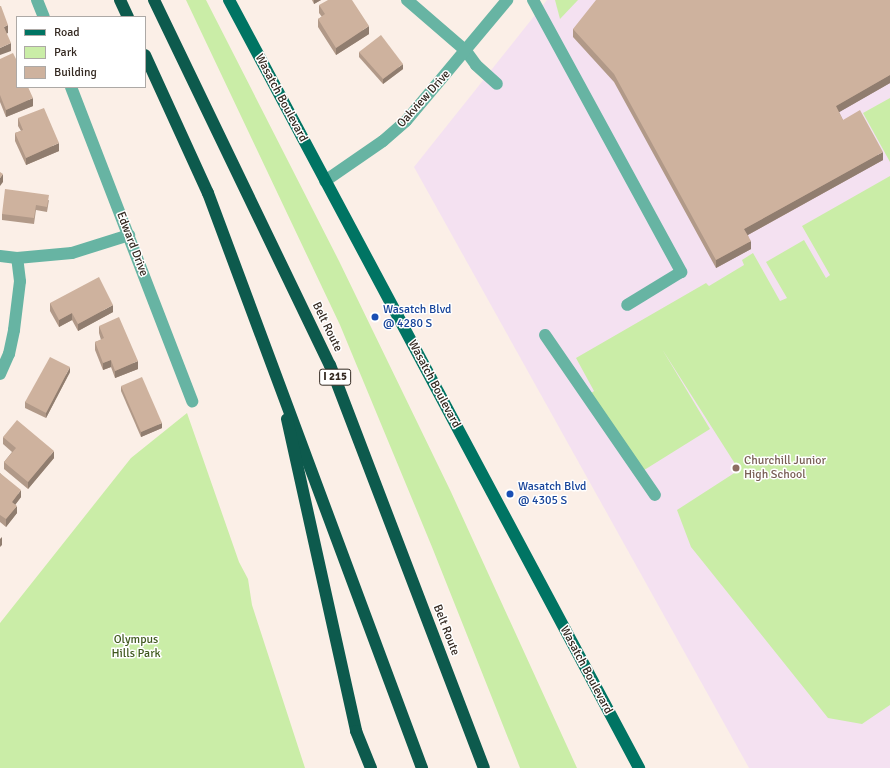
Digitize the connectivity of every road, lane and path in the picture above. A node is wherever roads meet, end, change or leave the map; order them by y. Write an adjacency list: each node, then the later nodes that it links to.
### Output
1 (37, 0): 8 (street)
2 (120, 0): 9 (highway)
3 (154, 0): 26 (highway, Belt Route / I 215)
4 (229, 0): 14 (main road, Wasatch Boulevard)
5 (407, 0): 10 (street)
6 (507, 0): 10 (street, Oakview Drive)
7 (533, 0): 18 (street)
8 (44, 16)
9 (128, 16)
10 (466, 51): 12 (street); 14 (street, Oakview Drive)
11 (146, 57): 20 (highway)
12 (497, 84)
13 (71, 88): 15 (street, Edward Drive)
14 (325, 180): 27 (main road, Wasatch Boulevard)
15 (129, 235): 17 (street); 22 (street, Edward Drive)
16 (0, 256): 17 (street)
17 (17, 258): 21 (street)
18 (627, 305)
19 (545, 335): 23 (street)
20 (277, 373): 24 (highway); 25 (highway)
21 (0, 374)
22 (192, 401)
23 (655, 495)
24 (371, 768)
25 (422, 768)
26 (484, 768)
27 (639, 768)

